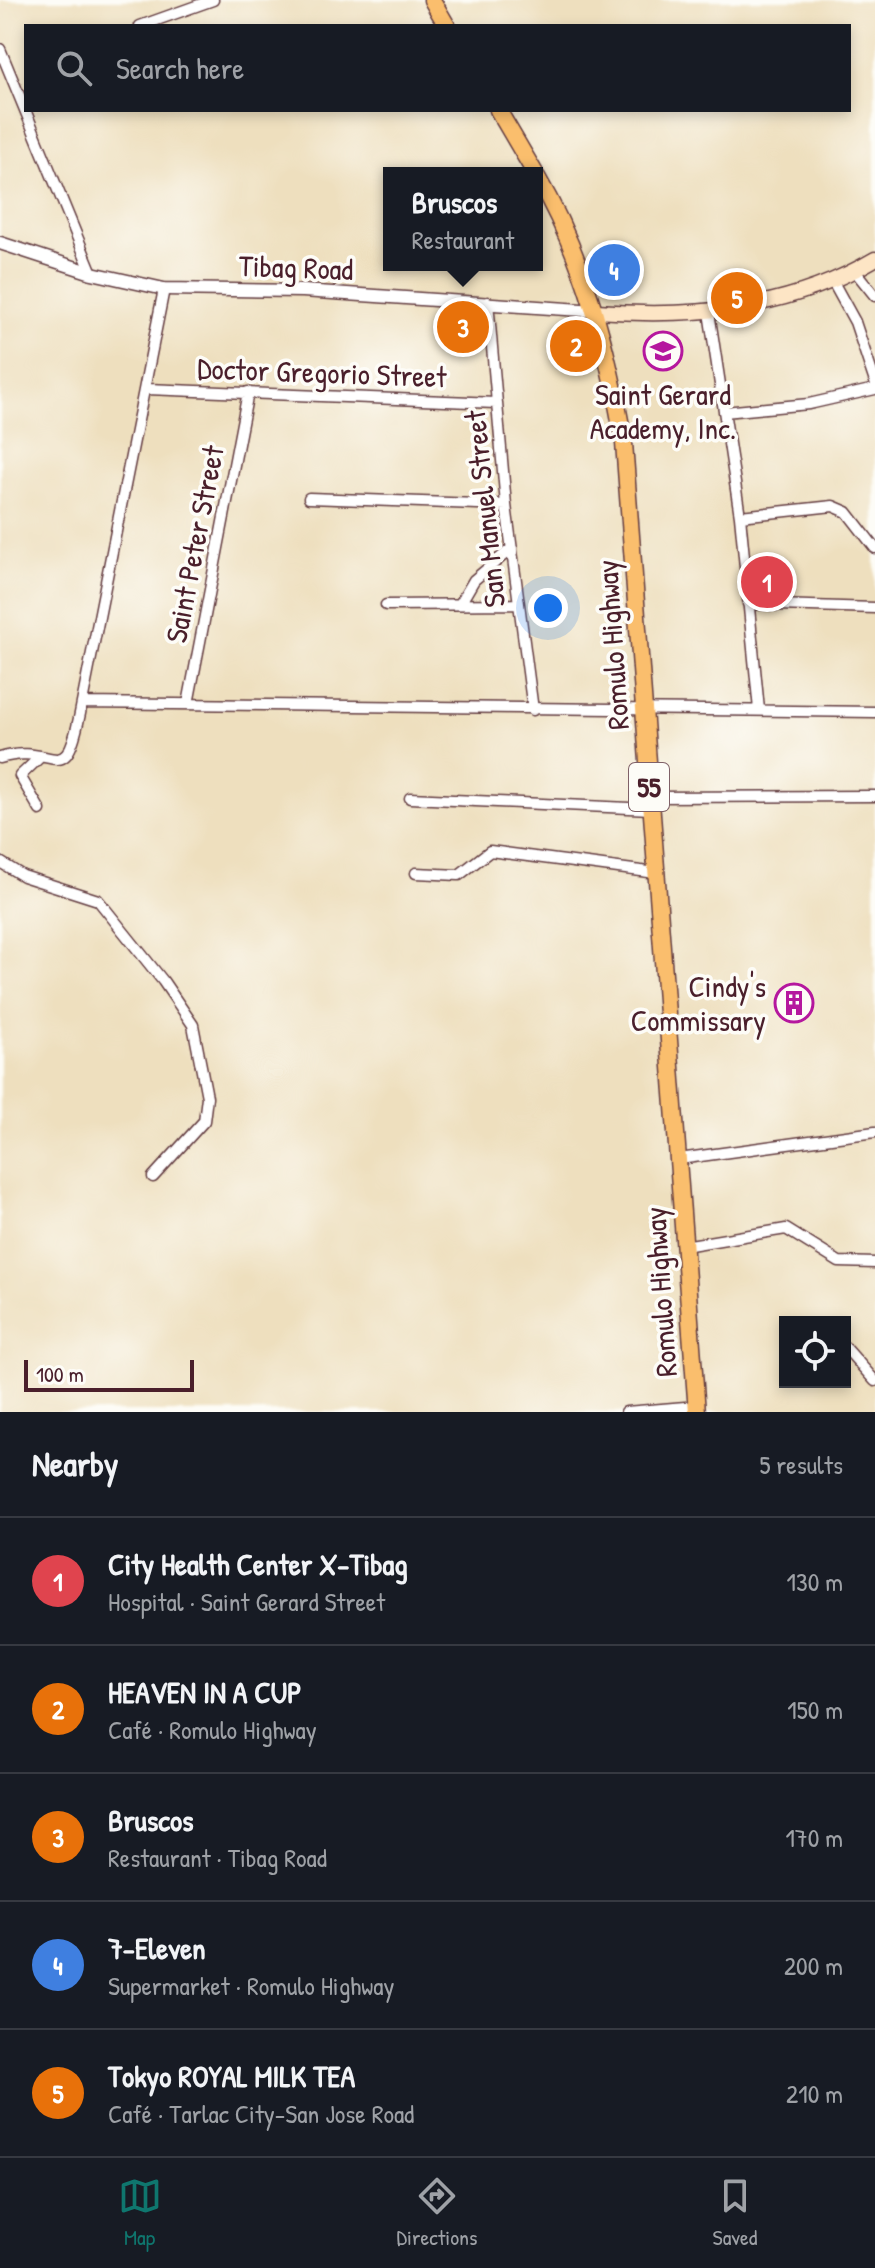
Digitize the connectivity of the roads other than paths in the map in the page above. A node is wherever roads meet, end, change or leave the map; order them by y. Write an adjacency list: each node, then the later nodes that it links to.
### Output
1 (213, 0): 3 (street)
2 (432, 0): 4 (highway)
3 (146, 24)
4 (446, 24)
5 (0, 49): 6 (street)
6 (24, 107)
7 (26, 112): 14 (street)
8 (499, 112): 9 (highway, Romulo Highway / 55)
9 (531, 167)
10 (543, 189): 19 (highway, Romulo Highway / 55)
11 (0, 243): 14 (street, Tibag Road)
12 (875, 259): 13 (main road)
13 (855, 271): 15 (main road); 17 (street)
14 (92, 273): 16 (street, Tibag Road)
15 (833, 282): 20 (main road); 21 (street)
16 (164, 289): 18 (street, Tibag Road); 22 (street)
17 (875, 296)
18 (488, 302): 19 (street, Tibag Road); 25 (street, San Manuel Street)
19 (596, 311): 20 (main road); 41 (highway, Romulo Highway / 55)
20 (709, 312): 26 (street)
21 (875, 382)
22 (147, 389): 24 (street, Doctor Gregorio Street); 37 (street)
23 (875, 389): 26 (street)
24 (248, 392): 25 (street, Doctor Gregorio Street); 38 (street, Saint Peter Street)
25 (496, 403): 28 (street, San Manuel Street)
26 (724, 412): 29 (street)
27 (309, 498): 28 (street)
28 (506, 505): 30 (street, San Manuel Street)
29 (740, 516): 31 (street); 34 (street)
30 (512, 548): 32 (street); 33 (street, San Manuel Street)
31 (875, 548)
32 (460, 604): 33 (street); 35 (street)
33 (518, 604): 39 (street, San Manuel Street)
34 (748, 604): 36 (street); 40 (street)
35 (386, 605)
36 (875, 608)
37 (82, 703): 38 (street); 44 (street)
38 (188, 704): 39 (street)
39 (533, 710): 41 (street)
40 (759, 710): 41 (street); 42 (street)
41 (646, 711): 47 (highway, Romulo Highway / 55)
42 (875, 712)
43 (0, 758): 44 (street)
44 (39, 758): 48 (street)
45 (875, 796): 47 (street)
46 (410, 798): 47 (street)
47 (650, 803): 51 (highway, Romulo Highway / 55)
48 (40, 810)
49 (0, 862): 54 (street)
50 (416, 873): 51 (street)
51 (656, 873): 53 (highway, Romulo Highway / 55)
52 (875, 1132): 53 (street)
53 (679, 1159): 55 (highway, Romulo Highway / 55)
54 (153, 1177)
55 (684, 1246): 56 (street); 59 (highway, Romulo Highway / 55)
56 (875, 1263)
57 (851, 1354): 58 (street)
58 (875, 1381)
59 (697, 1409): 60 (street)
60 (626, 1412)

